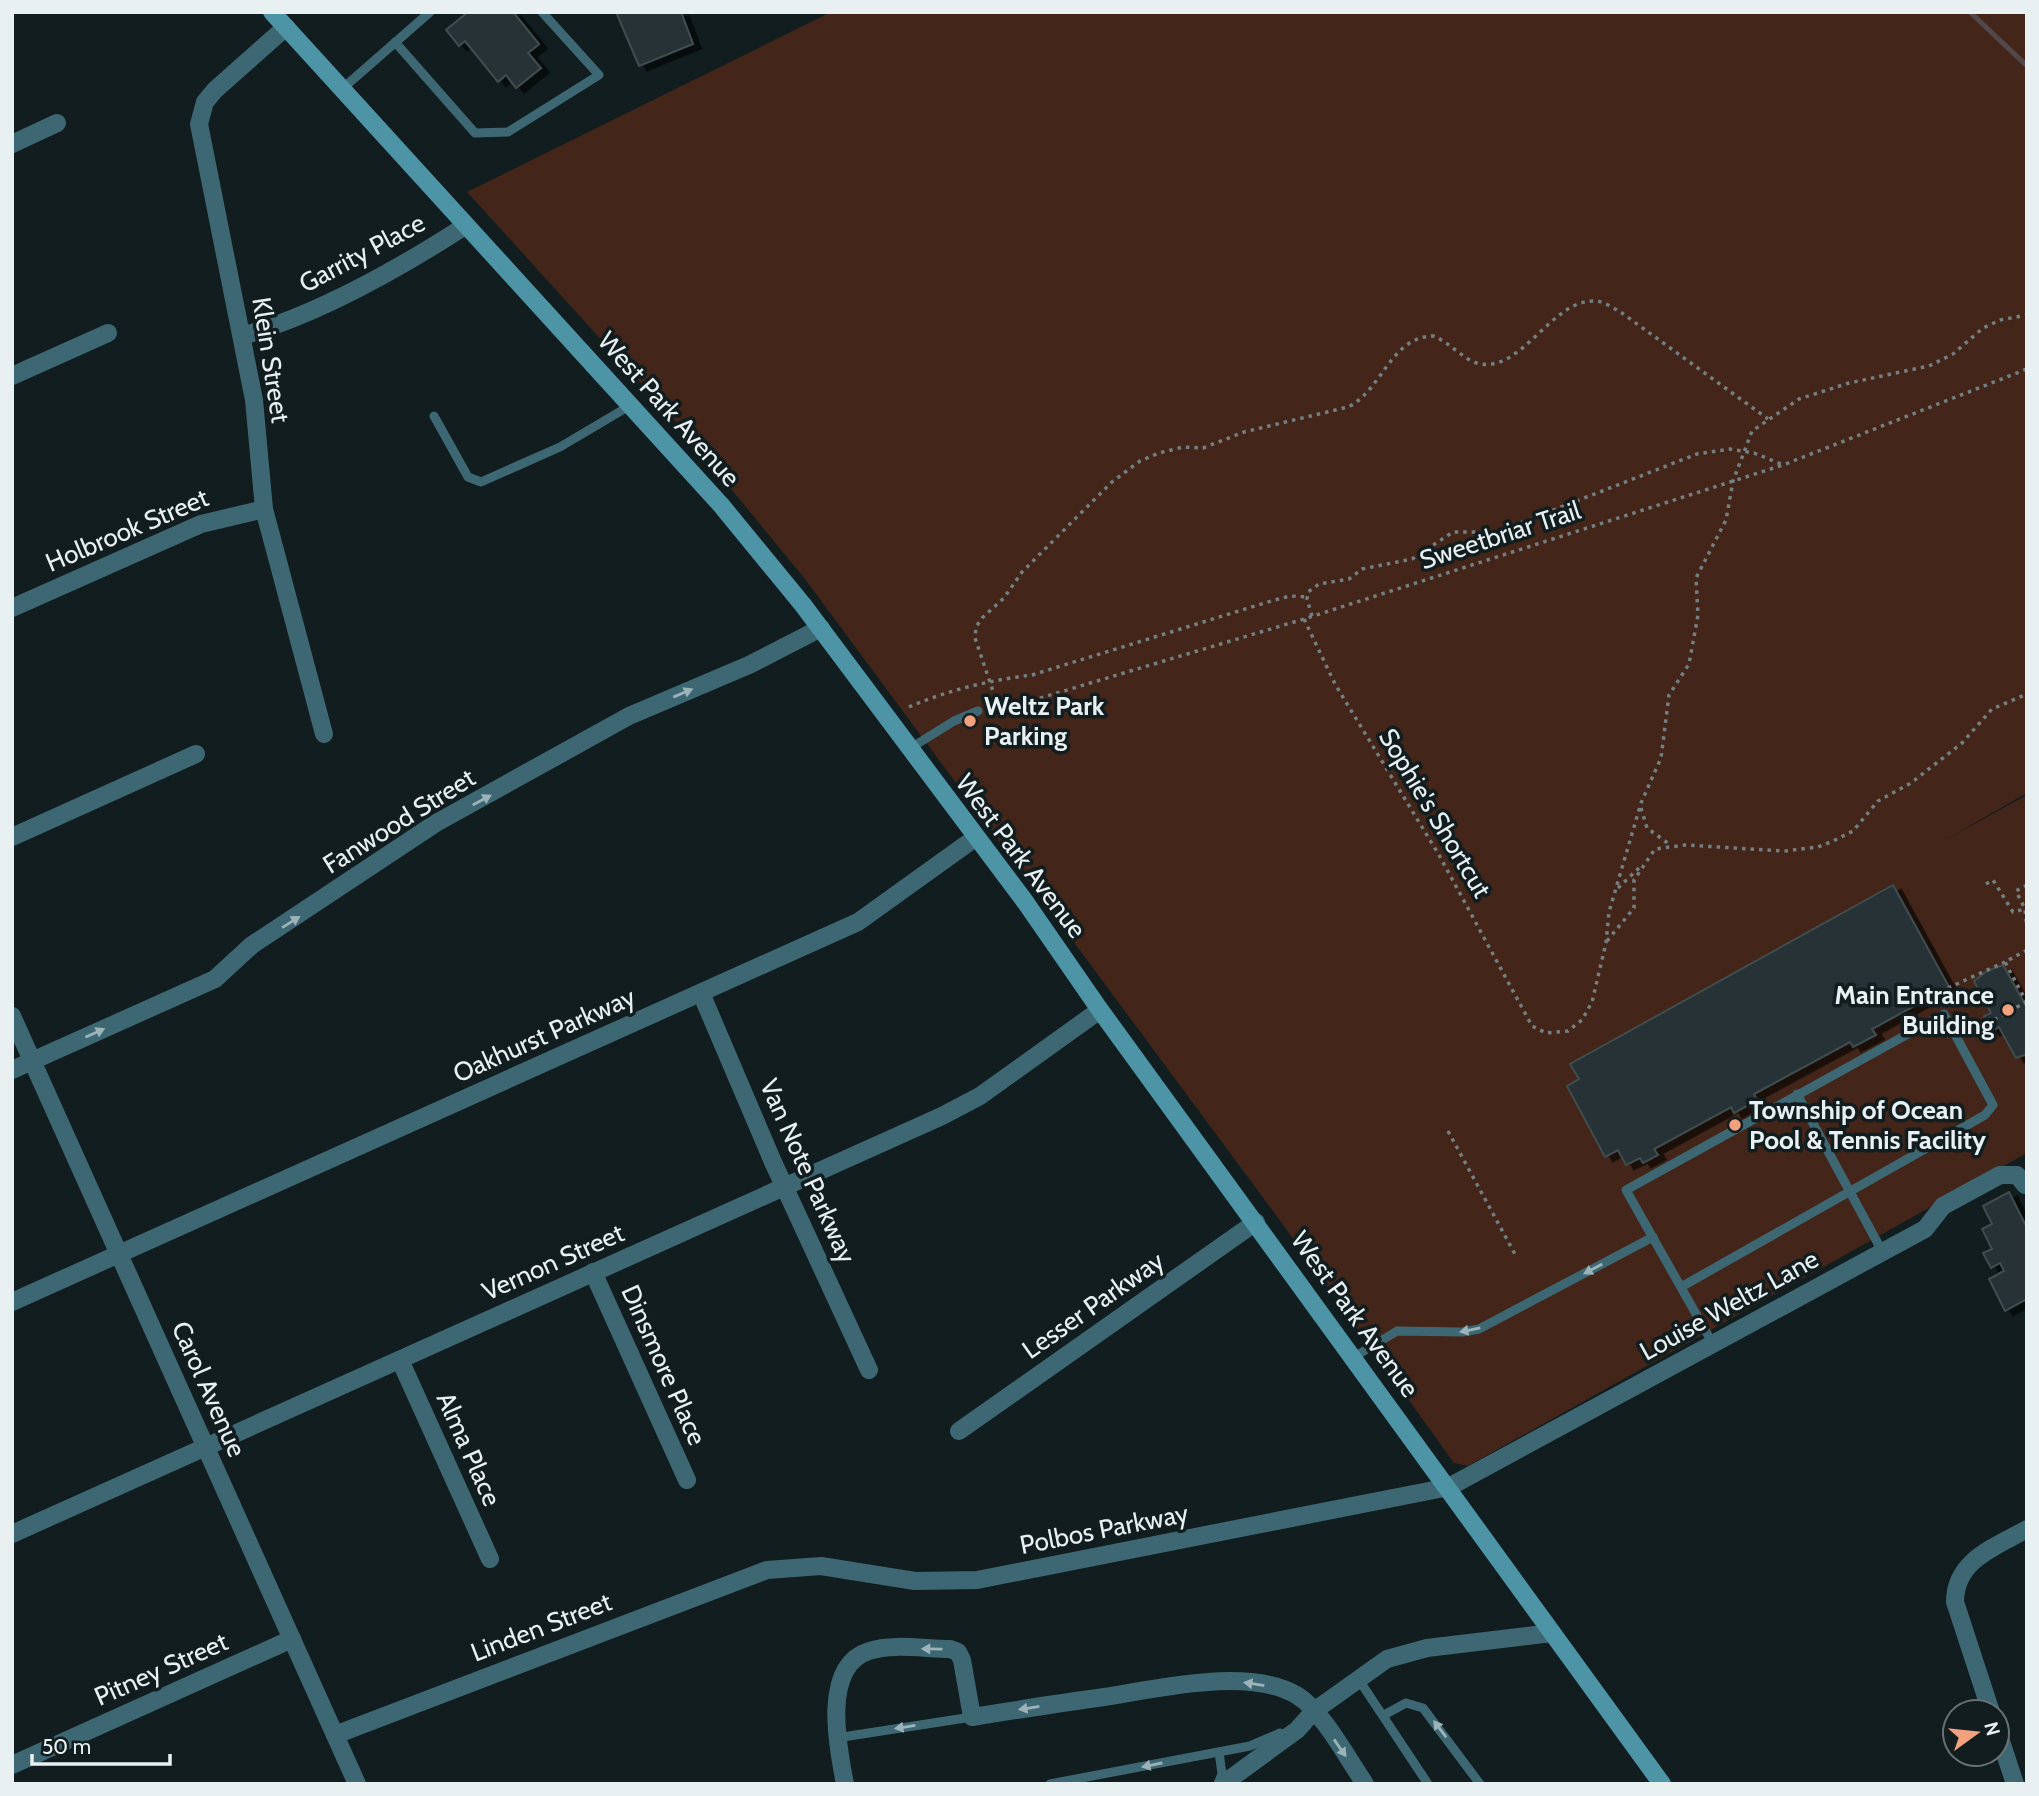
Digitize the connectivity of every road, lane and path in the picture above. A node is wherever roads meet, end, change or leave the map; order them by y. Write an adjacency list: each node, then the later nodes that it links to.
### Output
1 (272, 12): 4 (street, West Park Avenue)
2 (430, 12): 5 (lane)
3 (542, 12): 5 (lane)
4 (286, 27): 6 (street, West Park Avenue); 12 (street, Klein Street)
5 (395, 42): 6 (lane)
6 (342, 89): 9 (street, West Park Avenue)
7 (57, 123): 8 (street)
8 (12, 144)
9 (466, 226): 12 (street, Garrity Place); 15 (street, West Park Avenue)
10 (2027, 314): 17 (path)
11 (108, 333): 14 (street)
12 (242, 336): 21 (street, Klein Street)
13 (2027, 369): 19 (path, Sweetbriar Trail)
14 (12, 376)
15 (631, 405): 16 (lane); 26 (street, West Park Avenue)
16 (433, 416)
17 (1768, 419): 18 (path); 27 (path)
18 (1742, 452): 19 (path); 20 (path); 22 (path)
19 (1783, 465): 20 (path, Sweetbriar Trail)
20 (1733, 481): 24 (path, Sweetbriar Trail); 35 (path)
21 (264, 509): 23 (street, Holbrook Street); 32 (street, Klein Street)
22 (1307, 597): 24 (path); 27 (path)
23 (12, 608)
24 (1312, 616): 25 (path, Sweetbriar Trail)
25 (1304, 619): 29 (path, Sweetbriar Trail); 45 (path, Sophie's Shortcut)
26 (821, 628): 33 (street, West Park Avenue); 54 (street, Fanwood Street, one-way to 26)
27 (989, 684): 29 (path); 30 (path)
28 (2027, 694): 38 (path)
29 (998, 706): 31 (path, Sweetbriar Trail)
30 (908, 707)
31 (978, 711): 33 (lane)
32 (324, 734)
33 (909, 750): 37 (street, West Park Avenue)
34 (196, 754): 36 (street)
35 (1640, 803): 38 (path); 42 (path)
36 (12, 837)
37 (975, 838): 49 (street, Oakhurst Parkway); 51 (street, West Park Avenue)
38 (1671, 845): 39 (path)
39 (1645, 863): 42 (path); 45 (path)
40 (1986, 884): 43 (path)
41 (2027, 885): 43 (path)
42 (1614, 893): 45 (path)
43 (2025, 909): 44 (path)
44 (2027, 929)
45 (1606, 943)
46 (2027, 950): 47 (path)
47 (2005, 962): 48 (path); 50 (path)
48 (1948, 989)
49 (701, 993): 59 (street, Van Note Parkway); 64 (street, Oakhurst Parkway)
50 (2027, 1002): 53 (path)
51 (1100, 1010): 59 (street, Vernon Street); 61 (street, West Park Avenue)
52 (12, 1016): 54 (street, Carol Avenue)
53 (1972, 1032)
54 (33, 1061): 55 (street, Fanwood Street); 64 (street, Carol Avenue)
55 (12, 1070)
56 (1797, 1094): 60 (lane); 60 (lane); 62 (lane)
57 (1448, 1131): 65 (path)
58 (2025, 1185): 63 (street, Louise Weltz Lane)
59 (785, 1186): 66 (street, Vernon Street); 72 (street, Van Note Parkway)
60 (1850, 1193): 63 (lane); 67 (lane)
61 (1256, 1222): 70 (street, West Park Avenue); 73 (street, Lesser Parkway)
62 (1653, 1237): 67 (lane); 70 (lane, one-way to 70)
63 (1882, 1251): 69 (street, Louise Weltz Lane)
64 (120, 1254): 68 (street, Oakhurst Parkway); 74 (street, Carol Avenue)
65 (1516, 1256)
66 (593, 1272): 71 (street, Vernon Street); 75 (street, Dinsmore Place)
67 (1681, 1287): 69 (lane)
68 (12, 1302)
69 (1713, 1344): 76 (street, Louise Weltz Lane)
70 (1354, 1357): 76 (street, West Park Avenue)
71 (400, 1360): 74 (street, Vernon Street); 79 (street, Alma Place)
72 (869, 1370)
73 (959, 1431)
74 (206, 1447): 78 (street, Vernon Street); 82 (street, Carol Avenue)
75 (687, 1480)
76 (1449, 1487): 80 (street, Polbos Parkway); 81 (street, West Park Avenue)
77 (2027, 1529): 84 (street)
78 (12, 1534)
79 (490, 1559)
80 (767, 1570): 88 (street, Linden Street)
81 (1552, 1633): 83 (street); 99 (street, West Park Avenue)
82 (292, 1639): 88 (street, Carol Avenue); 91 (street, Pitney Street)
83 (1359, 1680): 85 (street); 86 (lane)
84 (1987, 1698)
85 (1314, 1712): 87 (street, one-way to 87); 90 (lane); 95 (street); 96 (street, one-way to 96)
86 (1384, 1715): 97 (lane); 98 (lane, one-way to 86)
87 (972, 1717): 89 (lane, one-way to 89); 89 (street, one-way to 89)
88 (335, 1735): 92 (street, Carol Avenue)
89 (835, 1738): 93 (street)
90 (1219, 1752): 94 (lane, one-way to 94); 95 (lane)
91 (12, 1765)
92 (357, 1784)
93 (845, 1784)
94 (1050, 1784)
95 (1220, 1784)
96 (1366, 1784)
97 (1428, 1784)
98 (1480, 1784)
99 (1662, 1784)

